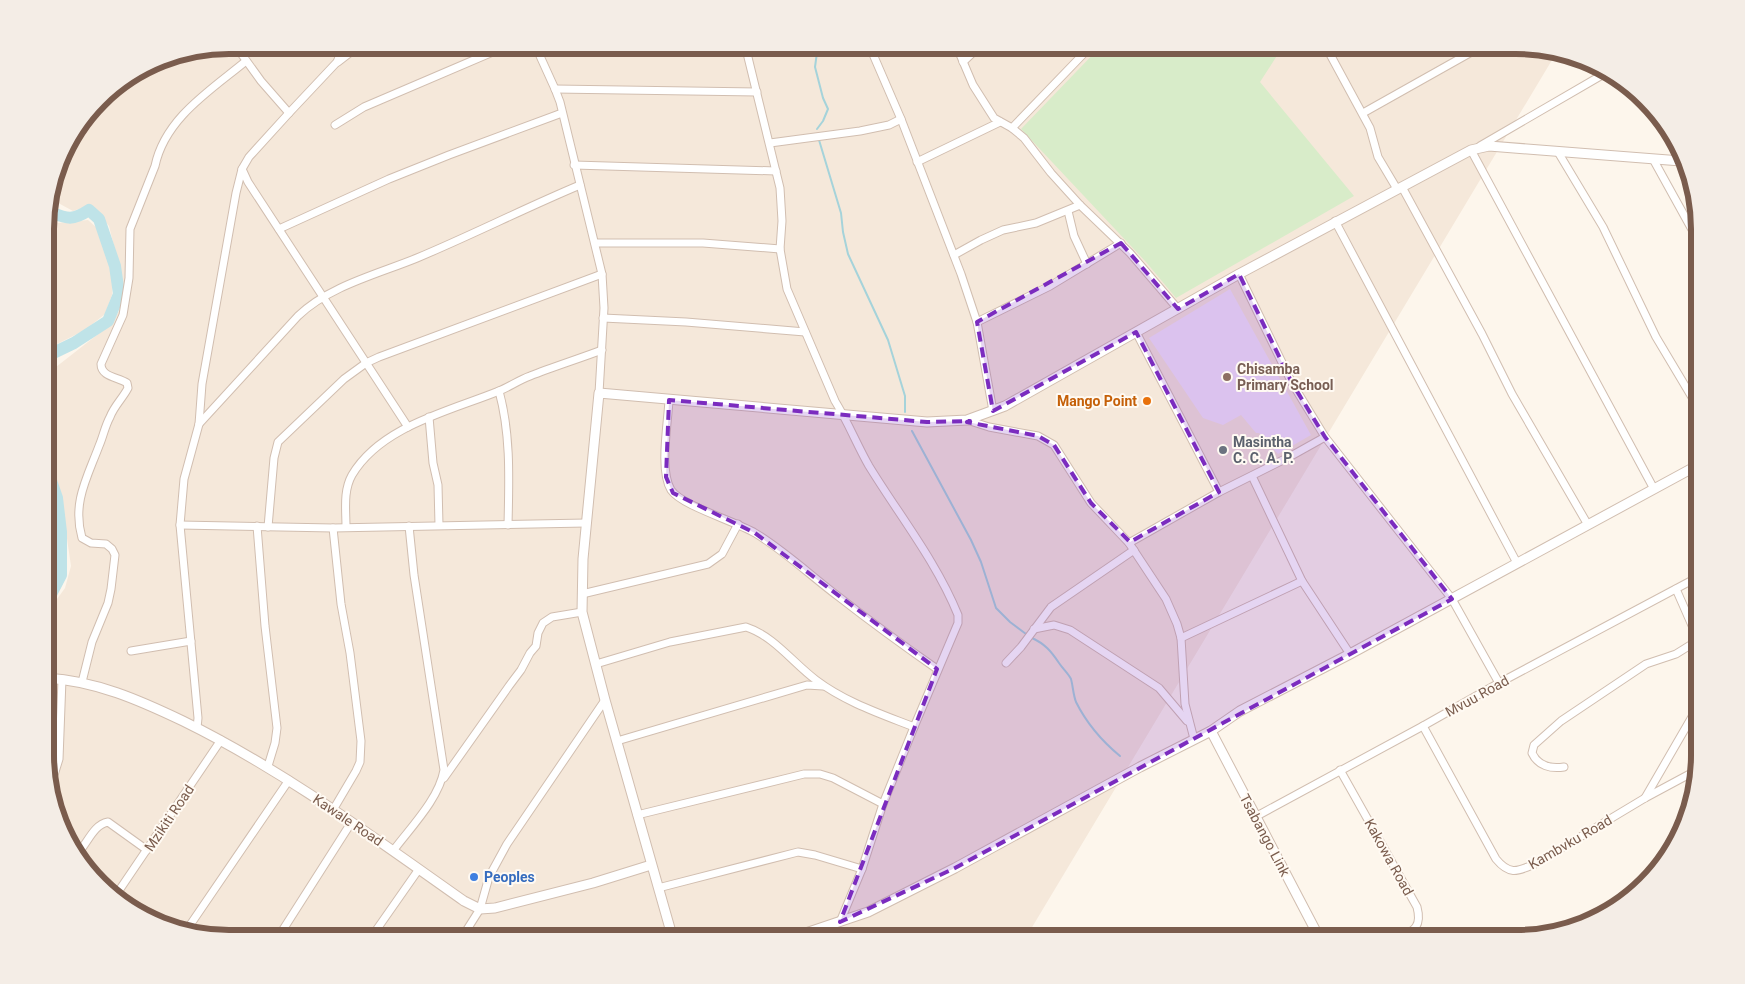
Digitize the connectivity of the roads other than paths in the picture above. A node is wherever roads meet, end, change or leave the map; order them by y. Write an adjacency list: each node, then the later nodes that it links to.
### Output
1 (241, 54): 13 (street)
2 (340, 54): 14 (street)
3 (348, 54): 14 (street)
4 (488, 54): 24 (street)
5 (539, 54): 17 (street)
6 (747, 54): 18 (street)
7 (873, 54): 22 (street)
8 (960, 54): 15 (street)
9 (971, 54): 15 (street)
10 (1083, 54): 25 (street)
11 (1330, 54): 20 (street)
12 (1468, 54): 20 (street)
13 (246, 61): 19 (street); 104 (street)
14 (337, 62): 19 (street)
15 (963, 62): 23 (street)
16 (1601, 76): 27 (street)
17 (555, 89): 18 (street); 21 (street)
18 (757, 92): 26 (street)
19 (289, 113): 33 (street)
20 (1362, 113): 36 (street)
21 (562, 114): 32 (street); 41 (street)
22 (901, 119): 26 (street); 31 (street)
23 (1000, 122): 25 (street); 31 (street)
24 (335, 125)
25 (1012, 128): 37 (street)
26 (770, 143): 34 (street)
27 (1475, 148): 28 (street); 36 (street); 70 (street)
28 (1558, 152): 29 (street); 59 (street)
29 (1653, 159): 30 (street); 40 (street)
30 (1677, 161)
31 (916, 162): 45 (street)
32 (574, 165): 34 (street); 35 (street)
33 (242, 169): 41 (street); 65 (street)
34 (776, 171): 44 (street)
35 (580, 186): 42 (street); 49 (street)
36 (1400, 188): 39 (street); 74 (street)
37 (1080, 205): 38 (street); 43 (street)
38 (1068, 211): 45 (street); 46 (street)
39 (1335, 221): 48 (street); 85 (street)
40 (1691, 228)
41 (279, 229): 49 (street)
42 (595, 243): 44 (street); 47 (street)
43 (1121, 243): 46 (street); 50 (street)
44 (780, 249): 53 (street)
45 (954, 255): 52 (street)
46 (1087, 264): 52 (street)
47 (602, 274): 51 (street); 56 (street)
48 (1239, 274): 50 (street); 67 (street)
49 (324, 297): 56 (street); 65 (street)
50 (1178, 309): 54 (street)
51 (604, 318): 53 (street); 55 (street)
52 (977, 322): 61 (street)
53 (805, 332): 62 (street)
54 (1136, 332): 61 (street); 71 (street)
55 (602, 350): 57 (street); 58 (street)
56 (366, 363): 66 (street); 80 (street)
57 (499, 391): 63 (street); 77 (street)
58 (599, 393): 60 (street); 72 (street)
59 (1691, 396)
60 (669, 400): 62 (street); 73 (street)
61 (993, 411): 64 (street)
62 (844, 415): 64 (street); 101 (street)
63 (429, 417): 66 (street); 76 (street)
64 (967, 420): 83 (street)
65 (199, 424): 75 (street)
66 (408, 427): 81 (street)
67 (1325, 437): 69 (street); 90 (street)
68 (1691, 469): 70 (street)
69 (1252, 476): 71 (street); 86 (street)
70 (1654, 489): 74 (street)
71 (1218, 492): 83 (street)
72 (586, 523): 77 (street); 89 (street)
73 (738, 524): 89 (street); 101 (street)
74 (1588, 524): 85 (street)
75 (180, 525): 78 (street); 95 (street)
76 (439, 525): 77 (street); 79 (street)
77 (508, 525)
78 (257, 526): 80 (street); 117 (street)
79 (408, 526): 81 (street); 123 (street)
80 (268, 527): 82 (street)
81 (346, 527): 82 (street)
82 (333, 528): 126 (street)
83 (1129, 543): 84 (street)
84 (1134, 550): 93 (street); 94 (street)
85 (1517, 563): 90 (street)
86 (1302, 581): 94 (street); 98 (street)
87 (1691, 583): 88 (street, Mvuu Road)
88 (1676, 589): 92 (street); 105 (street, Mvuu Road)
89 (582, 594): 91 (street)
90 (1452, 599): 98 (street); 105 (street)
91 (582, 612): 100 (street); 123 (street)
92 (1691, 623)
93 (1034, 629): 99 (street); 111 (street)
94 (1180, 638): 111 (street)
95 (191, 640): 97 (street); 112 (street)
96 (1691, 645): 118 (street)
97 (131, 651)
98 (1350, 654): 113 (street)
99 (1006, 663)
100 (596, 664): 106 (street); 107 (street)
101 (937, 669): 110 (street)
102 (54, 678): 103 (street, Kawale Road)
103 (62, 679): 104 (street, Kawale Road); 120 (street)
104 (82, 682): 112 (street, Kawale Road)
105 (1499, 682): 109 (street, Mvuu Road)
106 (826, 687): 110 (street); 116 (street)
107 (605, 700): 116 (street); 138 (street)
108 (1691, 718): 124 (street)
109 (1423, 726): 119 (street, Mvuu Road); 124 (street, Kambvku Road)
110 (914, 727): 125 (street)
111 (1192, 727): 114 (street)
112 (198, 728): 115 (street, Kawale Road)
113 (1211, 731): 114 (street); 128 (street, Tsabango Link)
114 (1194, 739): 139 (street)
115 (221, 740): 117 (street, Kawale Road); 131 (street, Mzikiti Road)
116 (617, 742): 127 (street)
117 (268, 766): 122 (street, Kawale Road)
118 (1564, 767)
119 (1340, 770): 128 (street, Mvuu Road); 147 (street, Kakowa Road)
120 (55, 773)
121 (1690, 774): 124 (street, Kambvku Road)
122 (289, 780): 126 (street, Kawale Road); 140 (street)
123 (442, 780): 132 (street)
124 (1644, 798)
125 (883, 804): 127 (street); 135 (street)
126 (333, 810): 129 (street, Kawale Road)
127 (637, 815): 133 (street)
128 (1255, 817): 146 (street, Tsabango Link)
129 (351, 823): 132 (street, Kawale Road); 141 (street)
130 (81, 849): 131 (street)
131 (147, 850): 137 (street, Mzikiti Road)
132 (393, 851): 134 (street, Kawale Road)
133 (651, 865): 136 (street); 138 (street)
134 (419, 869): 138 (street, Kawale Road); 142 (street)
135 (862, 869): 136 (street); 139 (street)
136 (658, 888): 144 (street)
137 (119, 891)
138 (480, 909): 143 (street)
139 (840, 922): 145 (street)
140 (190, 926)
141 (283, 930)
142 (376, 930)
143 (467, 930)
144 (670, 930)
145 (816, 930)
146 (1315, 930)
147 (1414, 930)

